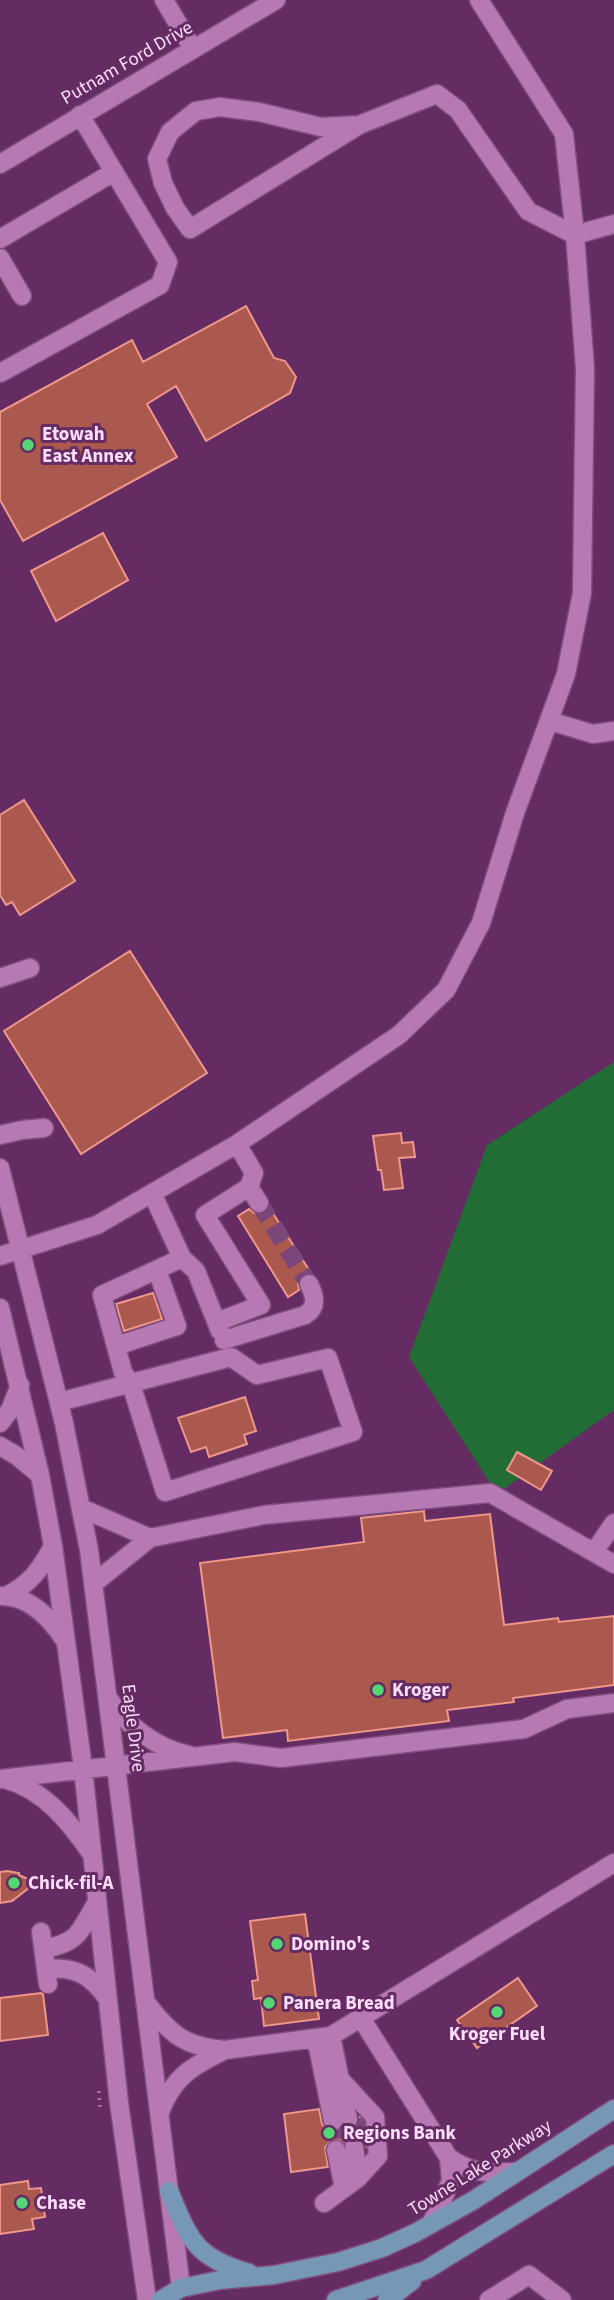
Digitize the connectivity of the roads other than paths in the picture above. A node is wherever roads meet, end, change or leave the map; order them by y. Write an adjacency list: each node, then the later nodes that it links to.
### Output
1 (164, 0): 4 (street)
2 (276, 0): 4 (street, Putnam Ford Drive)
3 (479, 0): 10 (street)
4 (193, 49): 5 (street, Putnam Ford Drive)
5 (80, 115): 7 (street, Putnam Ford Drive); 8 (street)
6 (359, 125): 6 (street); 10 (street)
7 (0, 164)
8 (114, 172): 11 (street); 14 (street)
9 (614, 224): 10 (street)
10 (575, 234): 15 (street)
11 (0, 239)
12 (0, 258): 13 (street)
13 (22, 296)
14 (0, 373)
15 (550, 721): 16 (street); 21 (street)
16 (614, 731)
17 (30, 968): 18 (street)
18 (0, 978)
19 (44, 1128): 20 (street)
20 (0, 1135)
21 (237, 1144): 23 (street); 24 (street)
22 (0, 1168): 26 (street, Eagle Drive)
23 (249, 1187): 25 (street); 32 (street)
24 (152, 1193): 26 (street); 28 (street)
25 (260, 1203)
26 (21, 1249): 27 (street); 38 (street, Eagle Drive)
27 (0, 1256)
28 (183, 1258): 29 (street); 32 (street)
29 (157, 1270): 34 (street); 34 (street)
30 (309, 1284): 35 (street)
31 (0, 1308): 33 (street)
32 (217, 1322): 35 (street)
33 (3, 1330): 37 (street)
34 (116, 1346): 36 (street)
35 (228, 1349): 36 (street); 36 (street)
36 (131, 1384): 38 (street)
37 (20, 1385): 39 (street); 41 (street)
38 (59, 1402): 42 (street, Eagle Drive)
39 (0, 1423)
40 (0, 1446): 41 (street)
41 (40, 1475): 45 (street)
42 (81, 1508): 44 (street); 48 (street, Eagle Drive)
43 (614, 1523): 46 (street)
44 (150, 1538): 46 (street); 48 (street)
45 (53, 1546): 49 (street); 50 (street)
46 (594, 1552): 47 (street)
47 (614, 1564)
48 (93, 1584): 51 (street, Eagle Drive)
49 (3, 1596): 50 (street)
50 (67, 1644): 55 (street)
51 (108, 1697): 53 (street); 54 (street, Eagle Drive)
52 (614, 1703): 53 (street)
53 (200, 1756): 54 (street)
54 (116, 1766): 55 (street); 61 (street, Eagle Drive)
55 (83, 1768): 56 (street); 57 (street)
56 (1, 1778): 57 (street)
57 (92, 1855): 59 (street)
58 (614, 1863): 62 (street)
59 (97, 1902): 60 (street); 60 (street)
60 (107, 1998): 79 (street)
61 (146, 2002): 64 (street); 67 (street, Eagle Drive)
62 (361, 2018): 63 (street); 70 (street)
63 (324, 2037): 64 (street); 65 (street); 65 (street)
64 (225, 2050): 67 (street)
65 (339, 2078): 72 (street)
66 (614, 2109): 71 (main road, Towne Lake Parkway)
67 (160, 2112): 73 (street, Eagle Drive)
68 (349, 2148): 72 (street)
69 (614, 2154): 76 (main road)
70 (449, 2158): 71 (street); 75 (street)
71 (515, 2172): 75 (main road, Towne Lake Parkway)
72 (352, 2182): 74 (street)
73 (169, 2191): 77 (main road); 78 (street, Eagle Drive)
74 (324, 2203)
75 (431, 2224): 77 (main road, Towne Lake Parkway)
76 (426, 2270): 81 (main road); 82 (main road)
77 (260, 2276): 78 (main road, Towne Lake Parkway)
78 (182, 2294): 80 (main road, Towne Lake Parkway)
79 (147, 2300)
80 (160, 2300)
81 (336, 2300)
82 (387, 2300)
83 (489, 2300): 84 (street)
84 (562, 2300)

